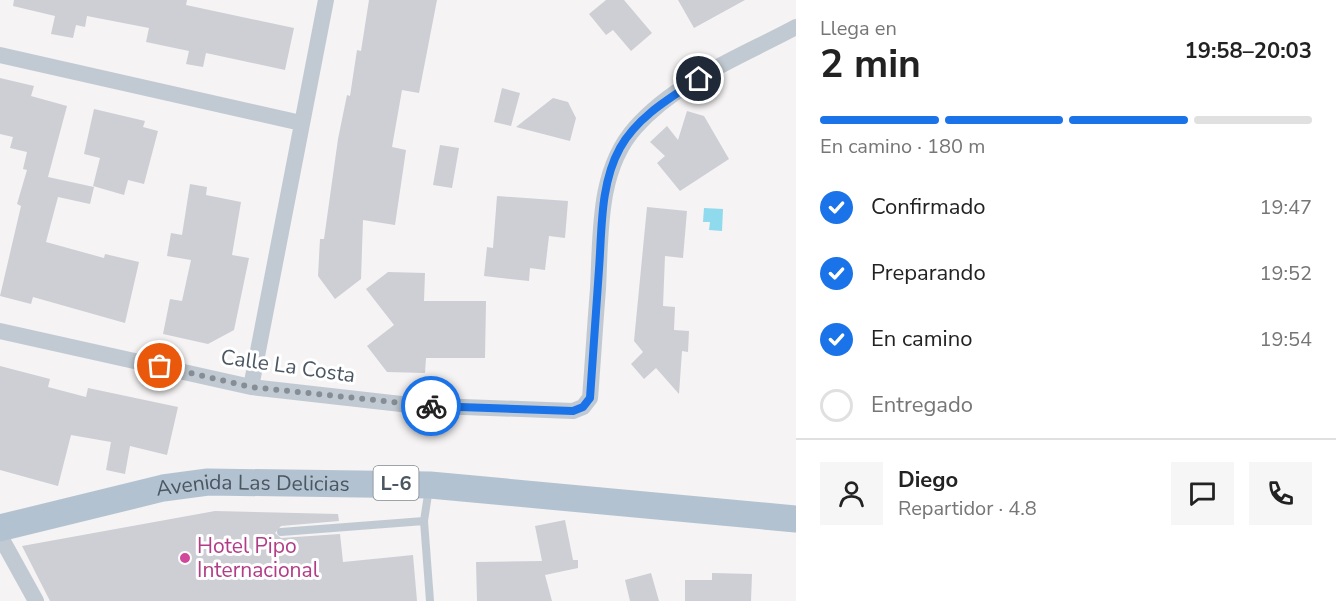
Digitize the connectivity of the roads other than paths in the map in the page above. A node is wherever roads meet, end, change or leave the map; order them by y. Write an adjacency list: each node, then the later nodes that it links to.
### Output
1 (326, 0): 4 (street)
2 (796, 27): 6 (street, Calle La Costa)
3 (0, 56): 4 (street)
4 (302, 123): 6 (street)
5 (0, 331): 6 (street, Calle La Costa)
6 (251, 387)
7 (430, 485): 8 (main road, Avenida Las Delicias / L-6); 9 (lane); 10 (main road, Avenida Las Delicias / L-6)
8 (796, 519)
9 (424, 521): 11 (lane); 14 (lane)
10 (0, 528)
11 (281, 532)
12 (0, 536): 13 (street)
13 (36, 601)
14 (430, 601)

